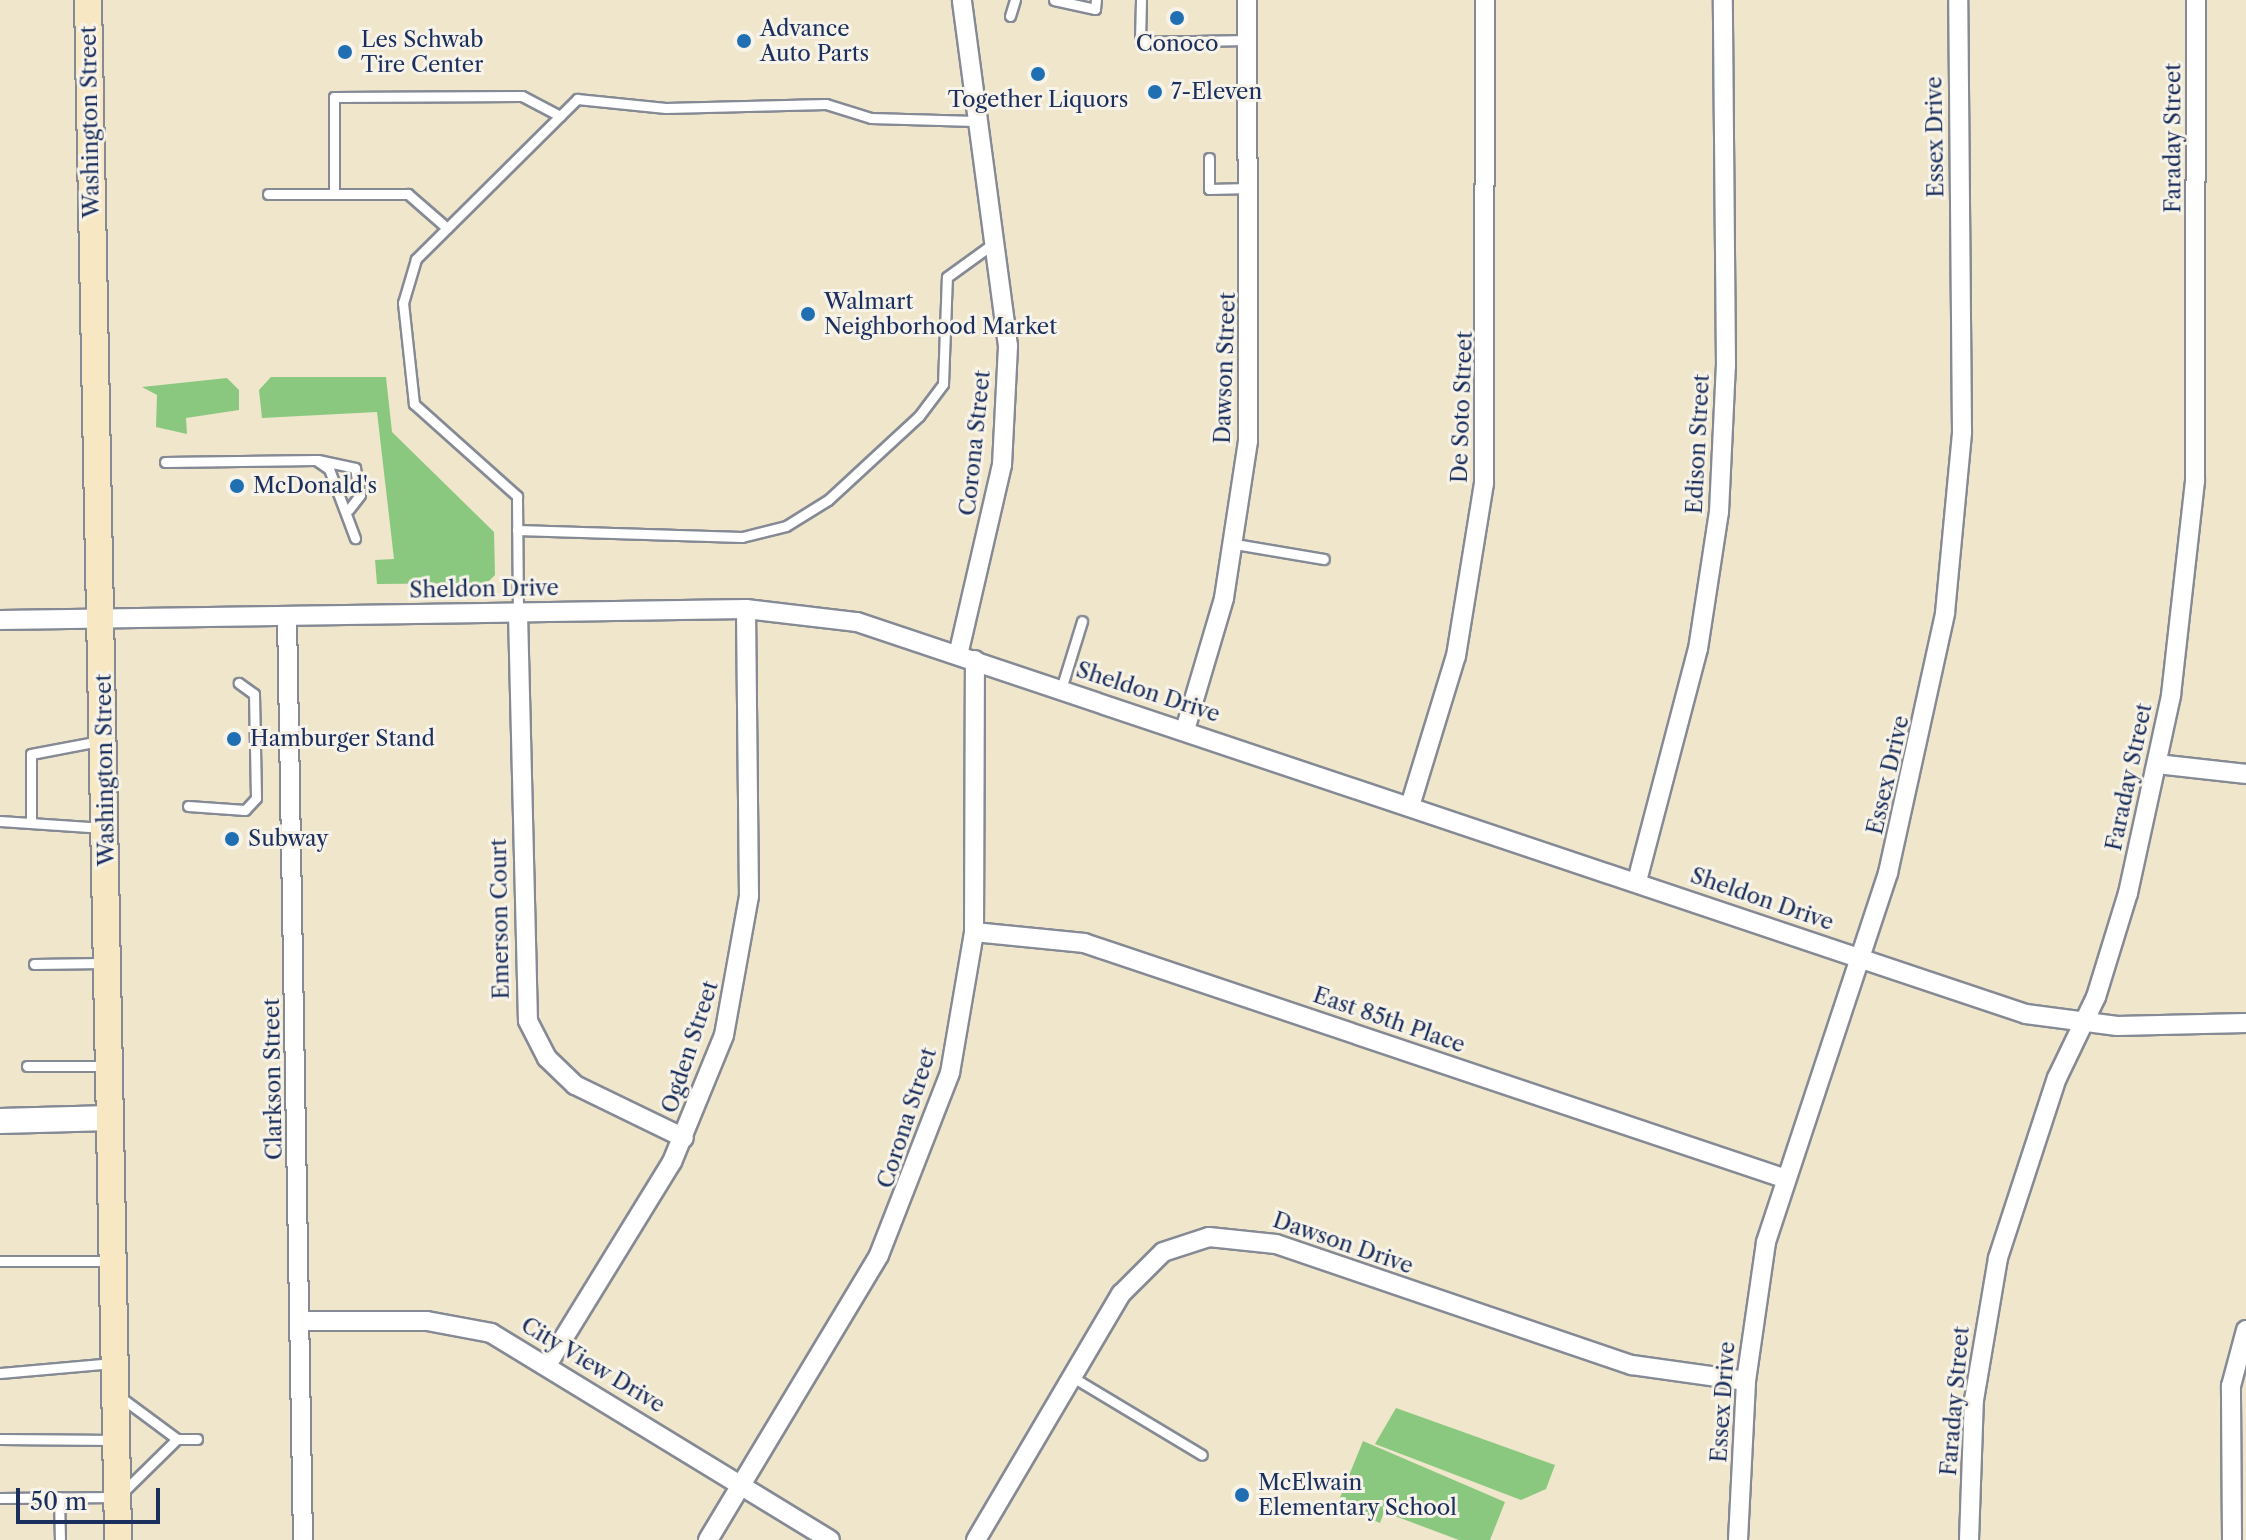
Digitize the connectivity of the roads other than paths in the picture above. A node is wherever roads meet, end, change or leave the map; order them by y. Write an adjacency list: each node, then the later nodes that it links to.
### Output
1 (88, 0): 33 (main road, Washington Street)
2 (962, 0): 15 (street, Corona Street)
3 (1015, 0): 12 (lane)
4 (1054, 0): 5 (lane)
5 (1096, 0)
6 (1141, 0): 13 (lane)
7 (1247, 0): 13 (street, Dawson Street)
8 (1485, 0): 43 (street, De Soto Street)
9 (1723, 0): 47 (street, Edison Street)
10 (1958, 0): 49 (street, Essex Drive)
11 (2196, 0): 40 (street, Faraday Street)
12 (1010, 16)
13 (1248, 40): 17 (street, Dawson Street)
14 (560, 116): 15 (lane); 19 (lane); 20 (lane)
15 (975, 121): 21 (street, Corona Street)
16 (1209, 158): 17 (lane)
17 (1249, 188): 27 (street, Dawson Street)
18 (268, 194): 19 (lane)
19 (334, 194): 20 (lane)
20 (447, 228): 25 (lane)
21 (997, 241): 25 (lane); 35 (street, Corona Street)
22 (316, 460): 23 (lane); 24 (lane); 24 (lane)
23 (165, 462)
24 (349, 509): 26 (lane)
25 (517, 530): 30 (lane)
26 (355, 538)
27 (1235, 544): 28 (lane); 38 (street, Dawson Street)
28 (1324, 559)
29 (746, 609): 30 (street, Sheldon Drive); 35 (street, Sheldon Drive); 58 (street, Ogden Street)
30 (518, 613): 31 (street, Sheldon Drive); 58 (street, Emerson Court)
31 (287, 616): 33 (street, Sheldon Drive); 62 (street, Clarkson Street)
32 (0, 620): 33 (street, Sheldon Drive)
33 (102, 621): 39 (main road, Washington Street)
34 (1082, 621): 37 (lane)
35 (967, 656): 37 (street, Sheldon Drive); 48 (street, Corona Street)
36 (239, 683): 42 (lane)
37 (1061, 689): 38 (street, Sheldon Drive)
38 (1185, 730): 43 (street, Sheldon Drive)
39 (104, 739): 45 (lane); 46 (main road, Washington Street)
40 (2157, 764): 41 (street); 52 (street, Faraday Street)
41 (2246, 774)
42 (188, 806)
43 (1410, 806): 47 (street, Sheldon Drive)
44 (0, 821): 45 (lane)
45 (31, 821): 46 (lane)
46 (106, 828): 50 (main road, Washington Street)
47 (1637, 881): 49 (street, Sheldon Drive)
48 (974, 932): 59 (street, East 85th Place); 75 (street, Corona Street)
49 (1858, 958): 52 (street, Sheldon Drive); 59 (street, Essex Drive)
50 (108, 963): 51 (lane); 55 (main road, Washington Street)
51 (34, 964)
52 (2080, 1023): 53 (street, Sheldon Drive); 86 (street, Faraday Street)
53 (2246, 1023)
54 (27, 1066): 55 (lane)
55 (110, 1066): 56 (main road, Washington Street)
56 (111, 1118): 57 (street); 61 (main road, Washington Street)
57 (0, 1121)
58 (684, 1138): 65 (street, Ogden Street)
59 (1783, 1178): 68 (street, Essex Drive)
60 (0, 1261): 61 (lane)
61 (114, 1261): 64 (main road, Washington Street)
62 (303, 1321): 65 (street, City View Drive); 82 (street, Clarkson Street)
63 (2246, 1330): 87 (street)
64 (115, 1363): 66 (lane); 69 (main road, Washington Street)
65 (547, 1365): 75 (street, City View Drive)
66 (0, 1373)
67 (1074, 1378): 68 (street, Dawson Drive); 74 (lane); 79 (street, Dawson Drive)
68 (1746, 1381): 85 (street, Essex Drive)
69 (116, 1393): 71 (lane); 73 (main road, Washington Street)
70 (0, 1439): 73 (lane)
71 (177, 1439): 72 (lane); 77 (lane)
72 (197, 1439)
73 (117, 1440): 77 (main road, Washington Street)
74 (1202, 1455)
75 (743, 1484): 83 (street, Corona Street); 84 (street, City View Drive)
76 (59, 1497): 77 (lane); 78 (lane); 80 (lane)
77 (118, 1497): 81 (main road, Washington Street)
78 (0, 1498)
79 (978, 1539)
80 (60, 1540)
81 (118, 1540)
82 (303, 1540)
83 (708, 1540)
84 (830, 1540)
85 (1738, 1540)
86 (1969, 1540)
87 (2232, 1540)

